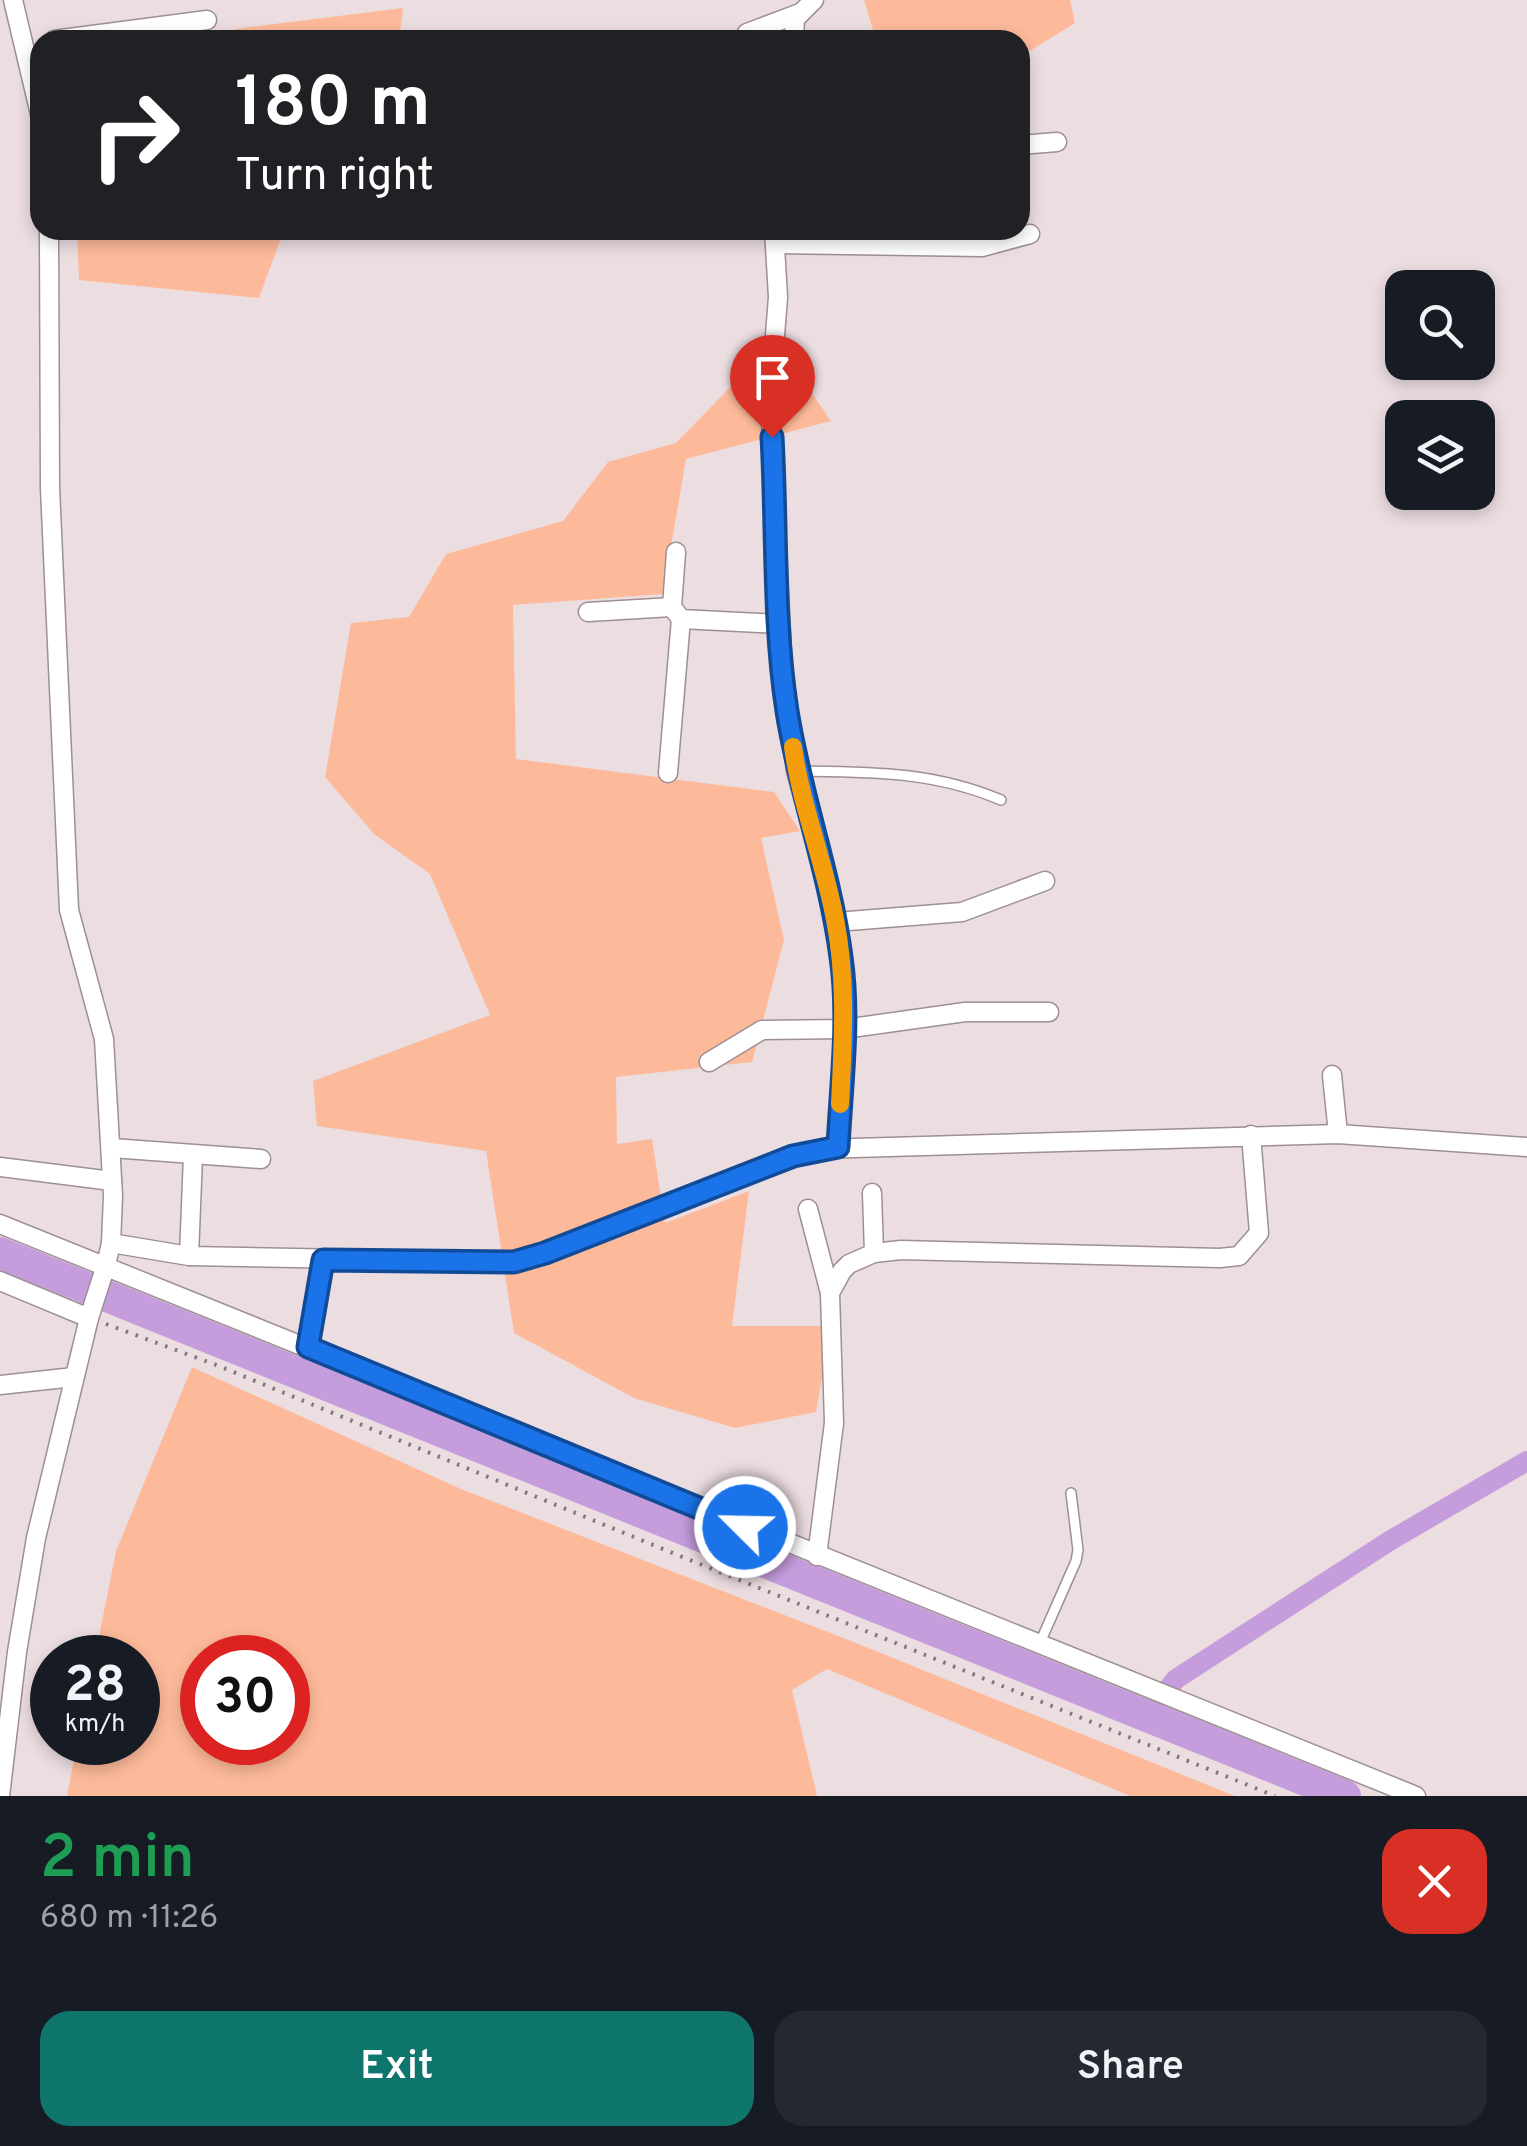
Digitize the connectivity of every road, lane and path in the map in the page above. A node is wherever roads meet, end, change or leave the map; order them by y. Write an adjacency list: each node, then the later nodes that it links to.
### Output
1 (13, 0): 7 (street)
2 (807, 6): 5 (street); 6 (street)
3 (207, 20): 4 (street)
4 (130, 30)
5 (754, 30)
6 (793, 30)
7 (30, 42)
8 (1057, 142): 9 (street)
9 (1030, 144)
10 (49, 240): 31 (street)
11 (774, 240): 17 (street)
12 (831, 240): 13 (street)
13 (1009, 240)
14 (676, 552): 16 (street)
15 (588, 612): 16 (street)
16 (677, 613): 17 (street); 19 (street)
17 (780, 624): 18 (street)
18 (796, 770): 20 (lane); 22 (street)
19 (668, 773)
20 (1001, 800)
21 (1044, 881): 22 (street)
22 (836, 922): 24 (street)
23 (1049, 1012): 24 (street)
24 (844, 1029): 25 (street); 30 (street)
25 (708, 1062)
26 (1332, 1075): 27 (street)
27 (1338, 1134): 28 (street); 29 (street)
28 (1250, 1135): 30 (street); 40 (street)
29 (1527, 1146)
30 (838, 1147): 42 (street)
31 (112, 1148): 32 (street); 35 (street)
32 (193, 1156): 33 (street); 41 (street)
33 (261, 1160)
34 (0, 1167): 35 (street)
35 (112, 1181): 39 (street)
36 (872, 1193): 40 (street)
37 (808, 1209): 45 (street)
38 (0, 1224): 43 (street)
39 (110, 1243): 41 (street); 43 (street)
40 (874, 1253): 45 (street)
41 (189, 1256): 42 (street)
42 (323, 1260): 47 (street)
43 (104, 1271): 46 (street); 47 (street)
44 (0, 1281): 46 (street)
45 (830, 1294): 51 (street)
46 (90, 1314): 48 (street); 55 (path)
47 (308, 1347): 51 (street)
48 (74, 1377): 49 (street); 53 (street)
49 (0, 1385)
50 (1071, 1493): 52 (lane)
51 (817, 1556): 52 (street)
52 (1039, 1645): 56 (street)
53 (3, 1759): 54 (street)
54 (0, 1796)
55 (1274, 1796)
56 (1416, 1796)

